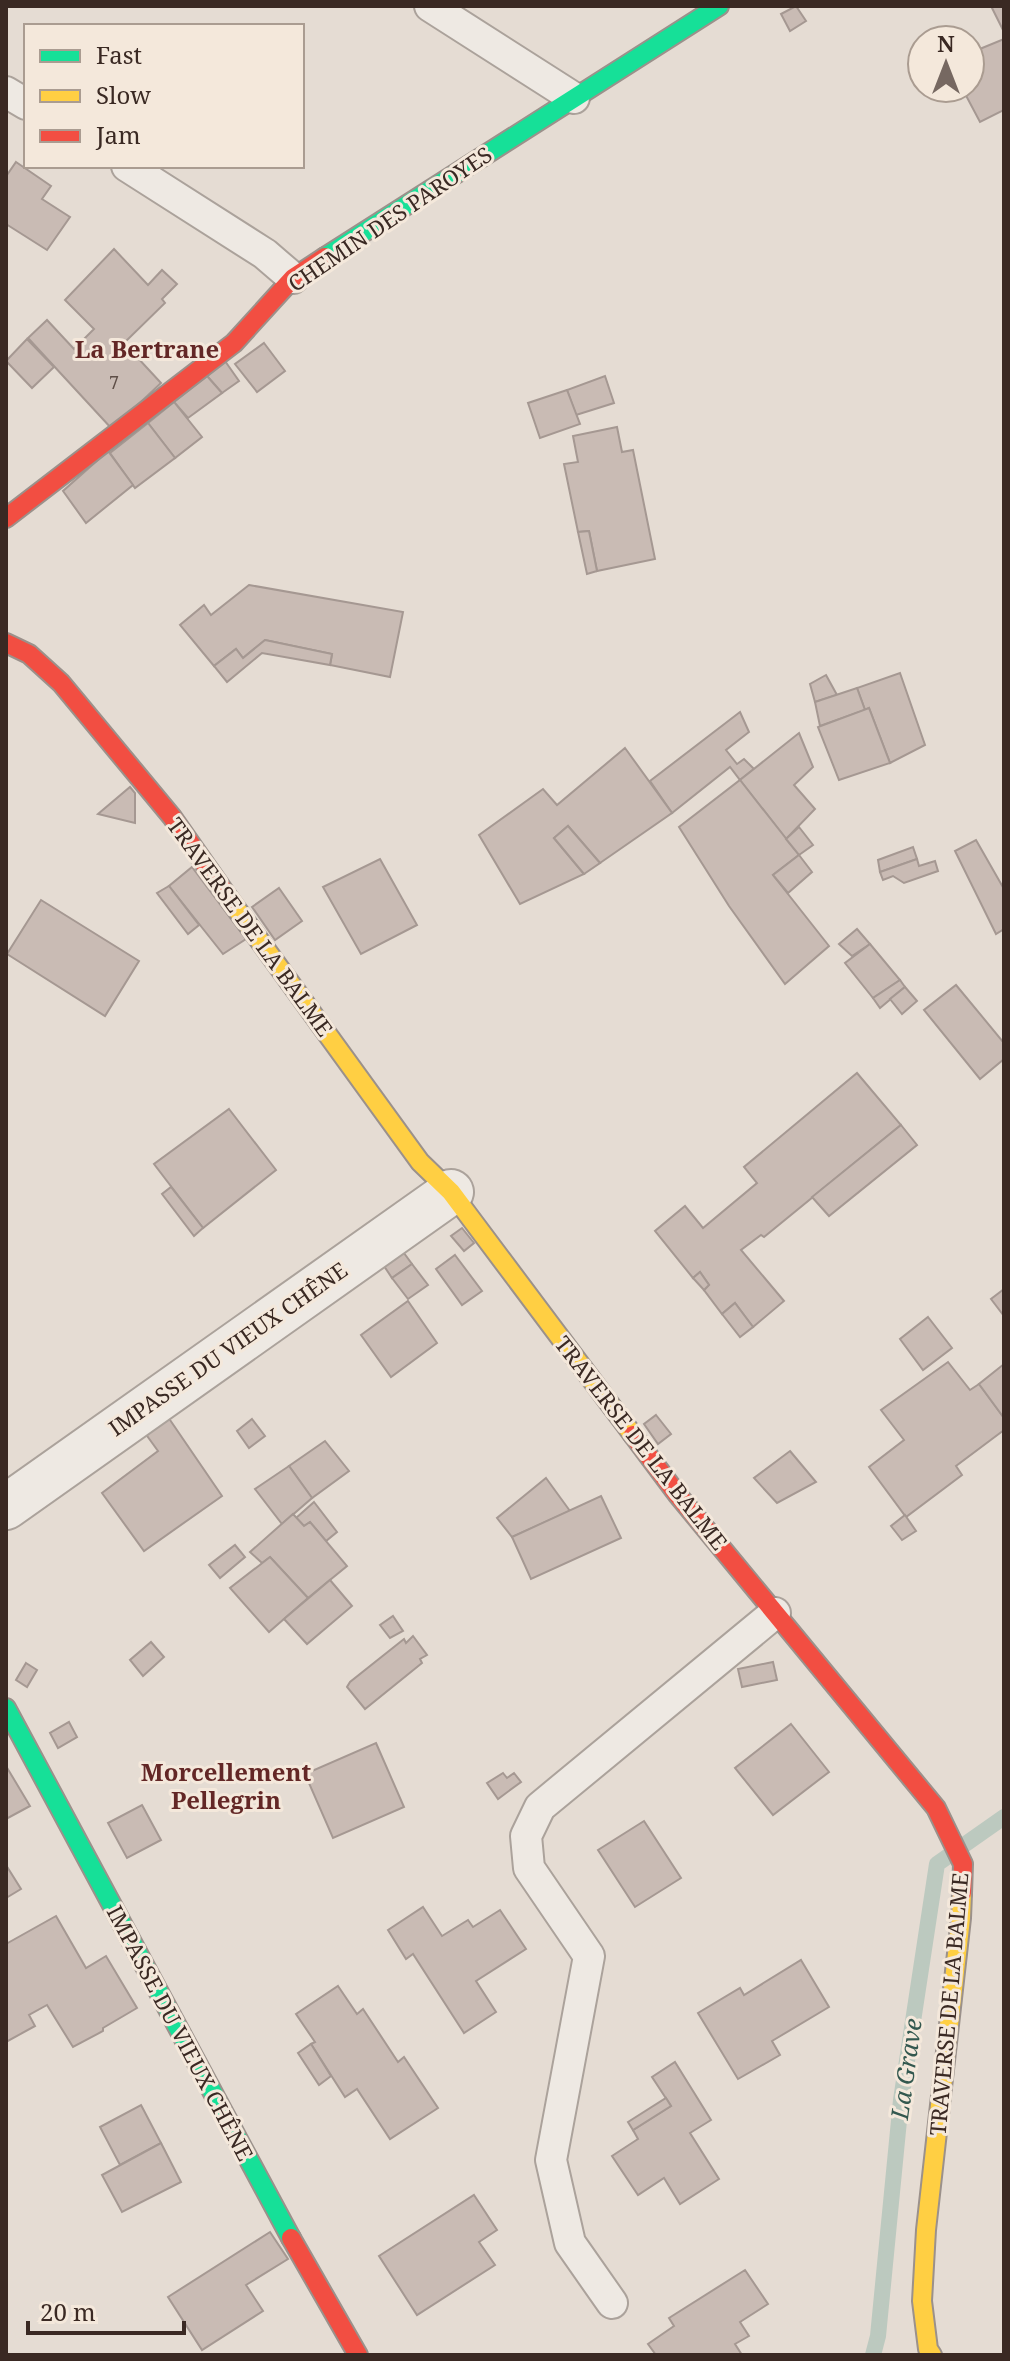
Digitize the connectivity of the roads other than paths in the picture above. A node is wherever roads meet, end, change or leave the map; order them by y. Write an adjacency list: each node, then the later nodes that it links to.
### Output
1 (430, 6): 4 (lane)
2 (719, 6): 4 (street, CHEMIN DES PAROYES)
3 (6, 92): 5 (lane)
4 (574, 98): 7 (street, CHEMIN DES PAROYES)
5 (24, 103)
6 (136, 169): 7 (lane)
7 (293, 278): 8 (street, CHEMIN DES PAROYES)
8 (6, 518)
9 (6, 643): 10 (street, TRAVERSE DE LA BALME)
10 (451, 1192): 11 (street, IMPASSE DU VIEUX CHÊNE); 12 (street, TRAVERSE DE LA BALME)
11 (6, 1507)
12 (775, 1613): 14 (lane); 16 (street, TRAVERSE DE LA BALME)
13 (6, 1708): 15 (street, IMPASSE DU VIEUX CHÊNE)
14 (612, 2303)
15 (358, 2355)
16 (932, 2355)

